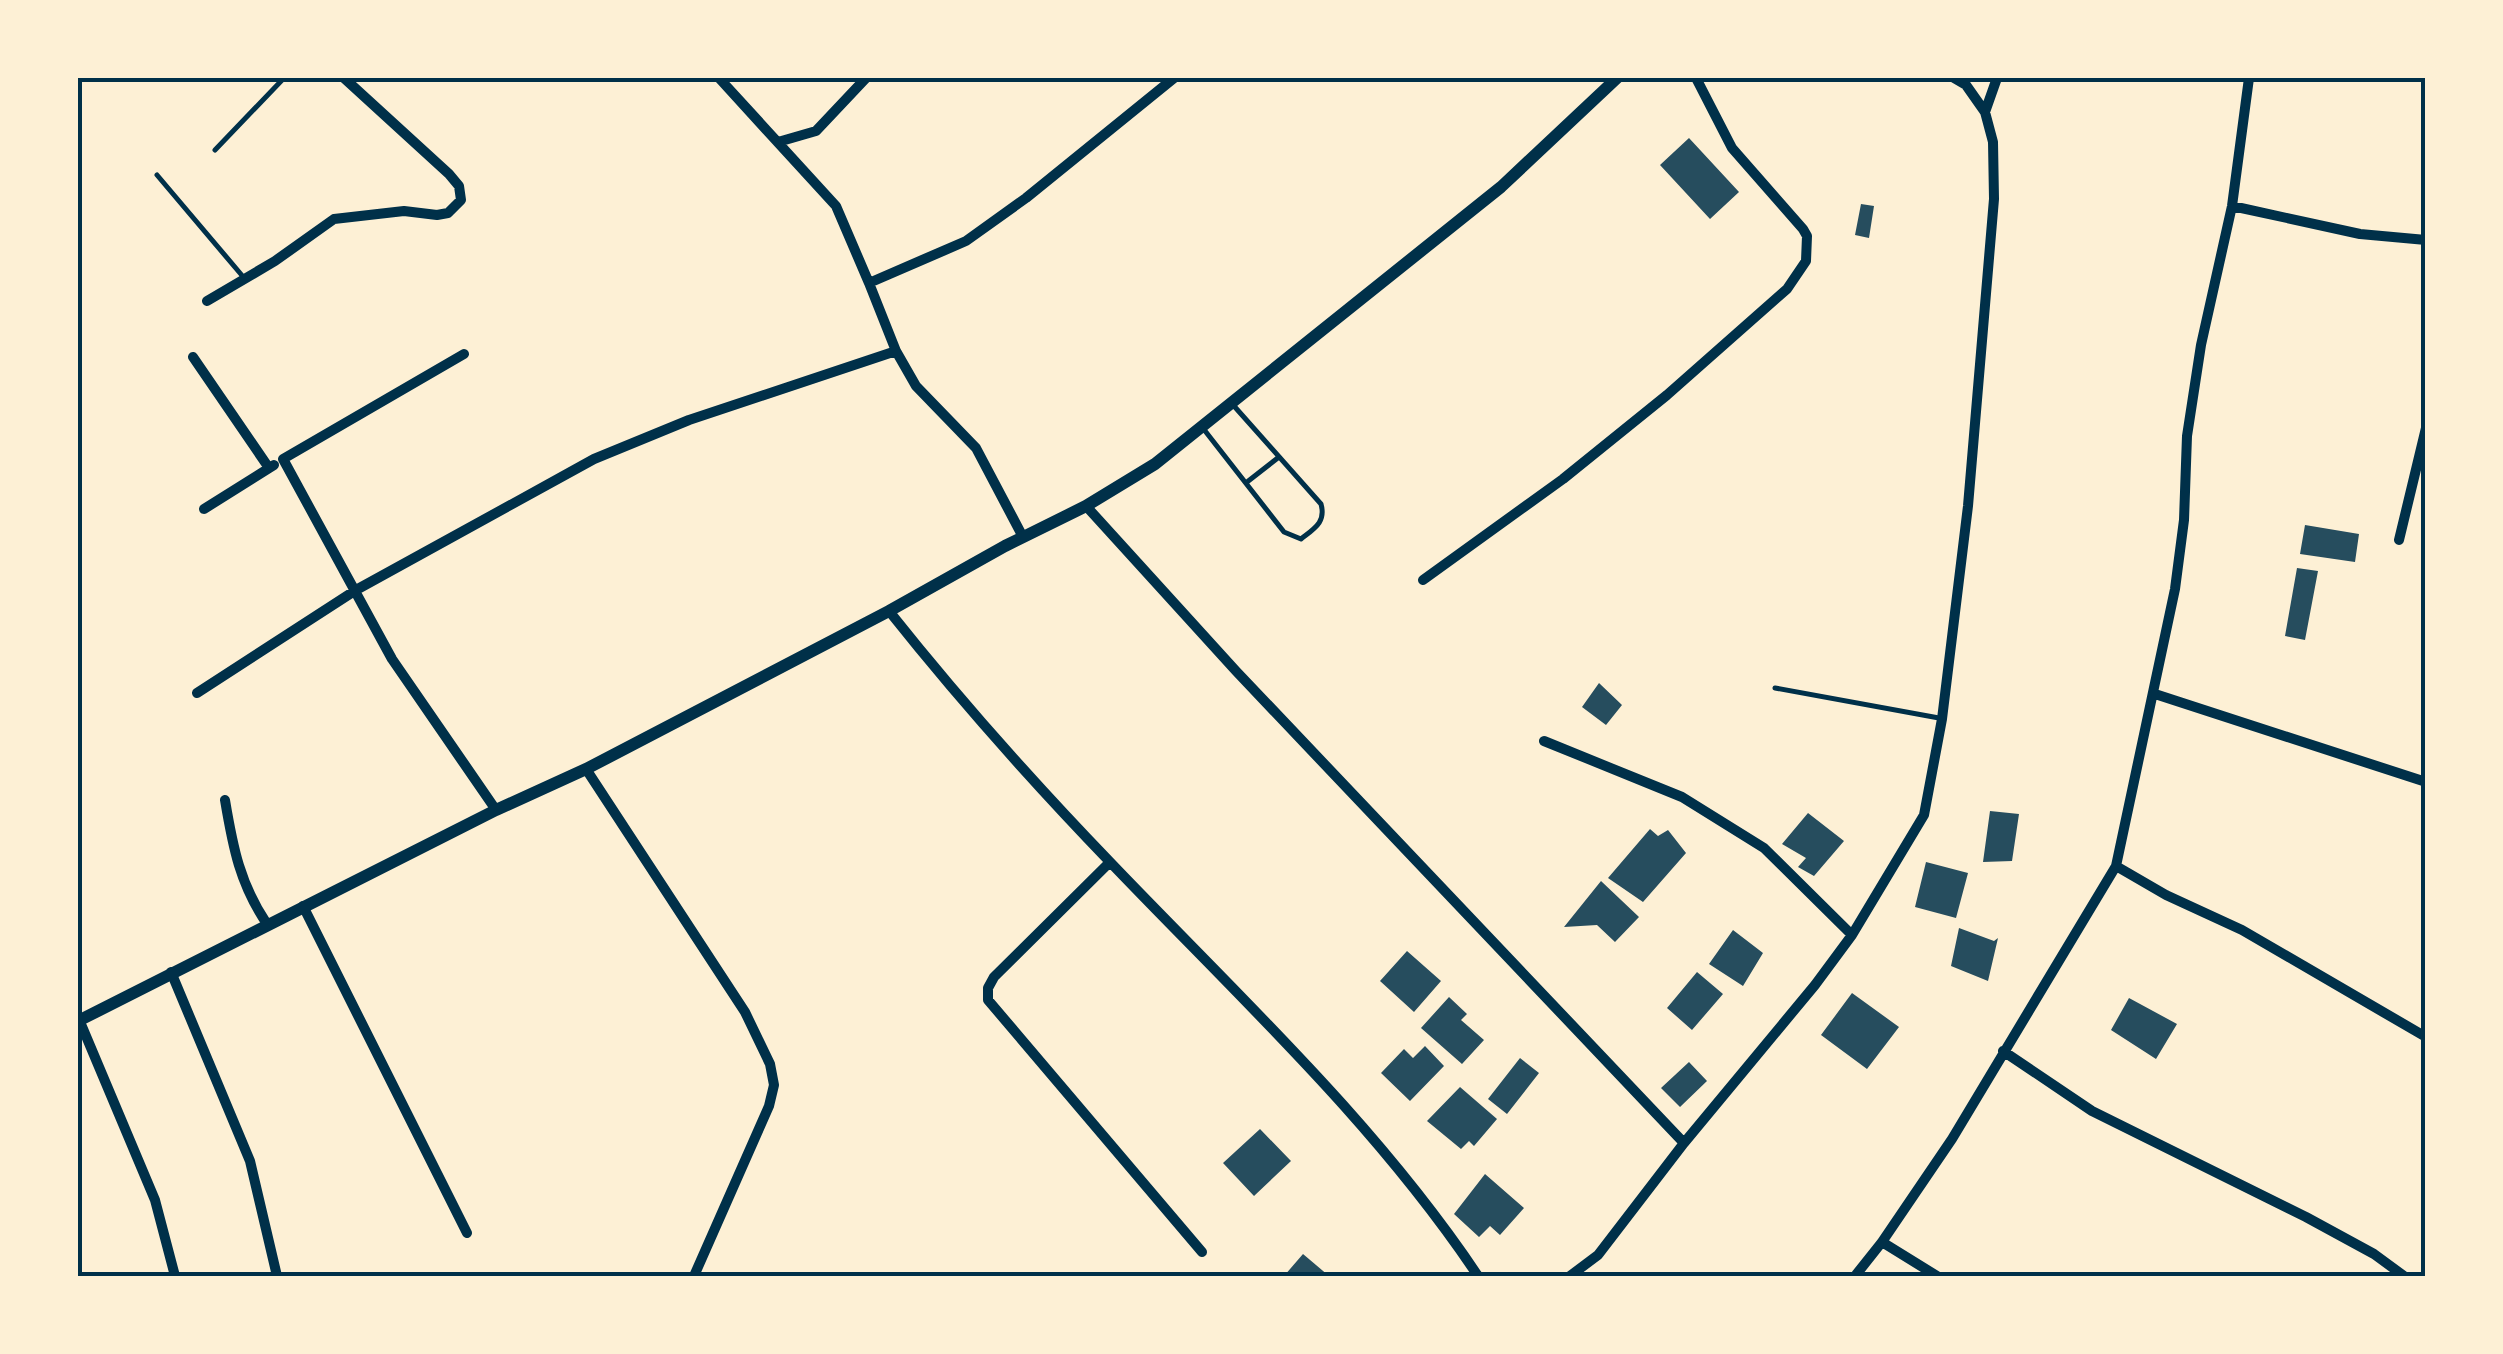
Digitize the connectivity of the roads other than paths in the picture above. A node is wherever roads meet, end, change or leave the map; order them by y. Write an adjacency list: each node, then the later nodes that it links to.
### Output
1 (284, 78): 13 (lane)
2 (344, 78): 17 (street)
3 (718, 78): 12 (street)
4 (866, 78): 12 (street)
5 (1174, 78): 18 (street)
6 (1616, 78): 23 (street)
7 (1696, 78): 34 (street)
8 (1954, 78): 11 (street)
9 (1997, 78): 11 (street)
10 (2249, 78): 15 (street)
11 (1984, 112): 40 (street)
12 (778, 142): 18 (street)
13 (215, 150)
14 (156, 174): 17 (lane)
15 (2232, 206): 16 (street); 39 (street)
16 (2426, 240)
17 (245, 278): 19 (street)
18 (869, 283): 20 (street)
19 (208, 301)
20 (896, 351): 32 (street); 35 (street)
21 (464, 354): 27 (street)
22 (193, 356): 28 (street)
23 (1232, 404): 24 (street); 26 (lane)
24 (1202, 427): 29 (lane); 30 (street)
25 (2426, 428): 33 (street)
26 (1279, 456): 29 (lane); 29 (lane)
27 (284, 458): 28 (street); 35 (street)
28 (269, 468): 31 (street)
29 (1248, 482)
30 (1086, 506): 32 (street); 55 (street)
31 (204, 508)
32 (1023, 537): 36 (street)
33 (2399, 540)
34 (1423, 580)
35 (356, 590): 38 (street); 45 (street)
36 (888, 611): 42 (street); 46 (street)
37 (1775, 688): 40 (lane)
38 (197, 693)
39 (2155, 694): 43 (street); 47 (street)
40 (1942, 719): 50 (street)
41 (1544, 742): 50 (street)
42 (586, 770): 45 (street); 61 (street)
43 (2426, 782)
44 (225, 800): 49 (street)
45 (496, 810): 48 (street)
46 (1110, 862): 58 (street); 62 (street)
47 (2116, 866): 53 (street); 54 (street)
48 (303, 906): 49 (street); 56 (street)
49 (267, 924): 51 (street)
50 (1852, 935): 55 (street)
51 (171, 972): 52 (street); 60 (street)
52 (78, 1020): 59 (street)
53 (2426, 1037)
54 (2003, 1052): 57 (street); 66 (street)
55 (1684, 1143): 63 (street)
56 (467, 1233)
57 (1882, 1242): 64 (street); 65 (street)
58 (1202, 1252)
59 (175, 1276)
60 (278, 1276)
61 (694, 1276)
62 (1478, 1276)
63 (1570, 1276)
64 (1854, 1276)
65 (1937, 1276)
66 (2404, 1276)

